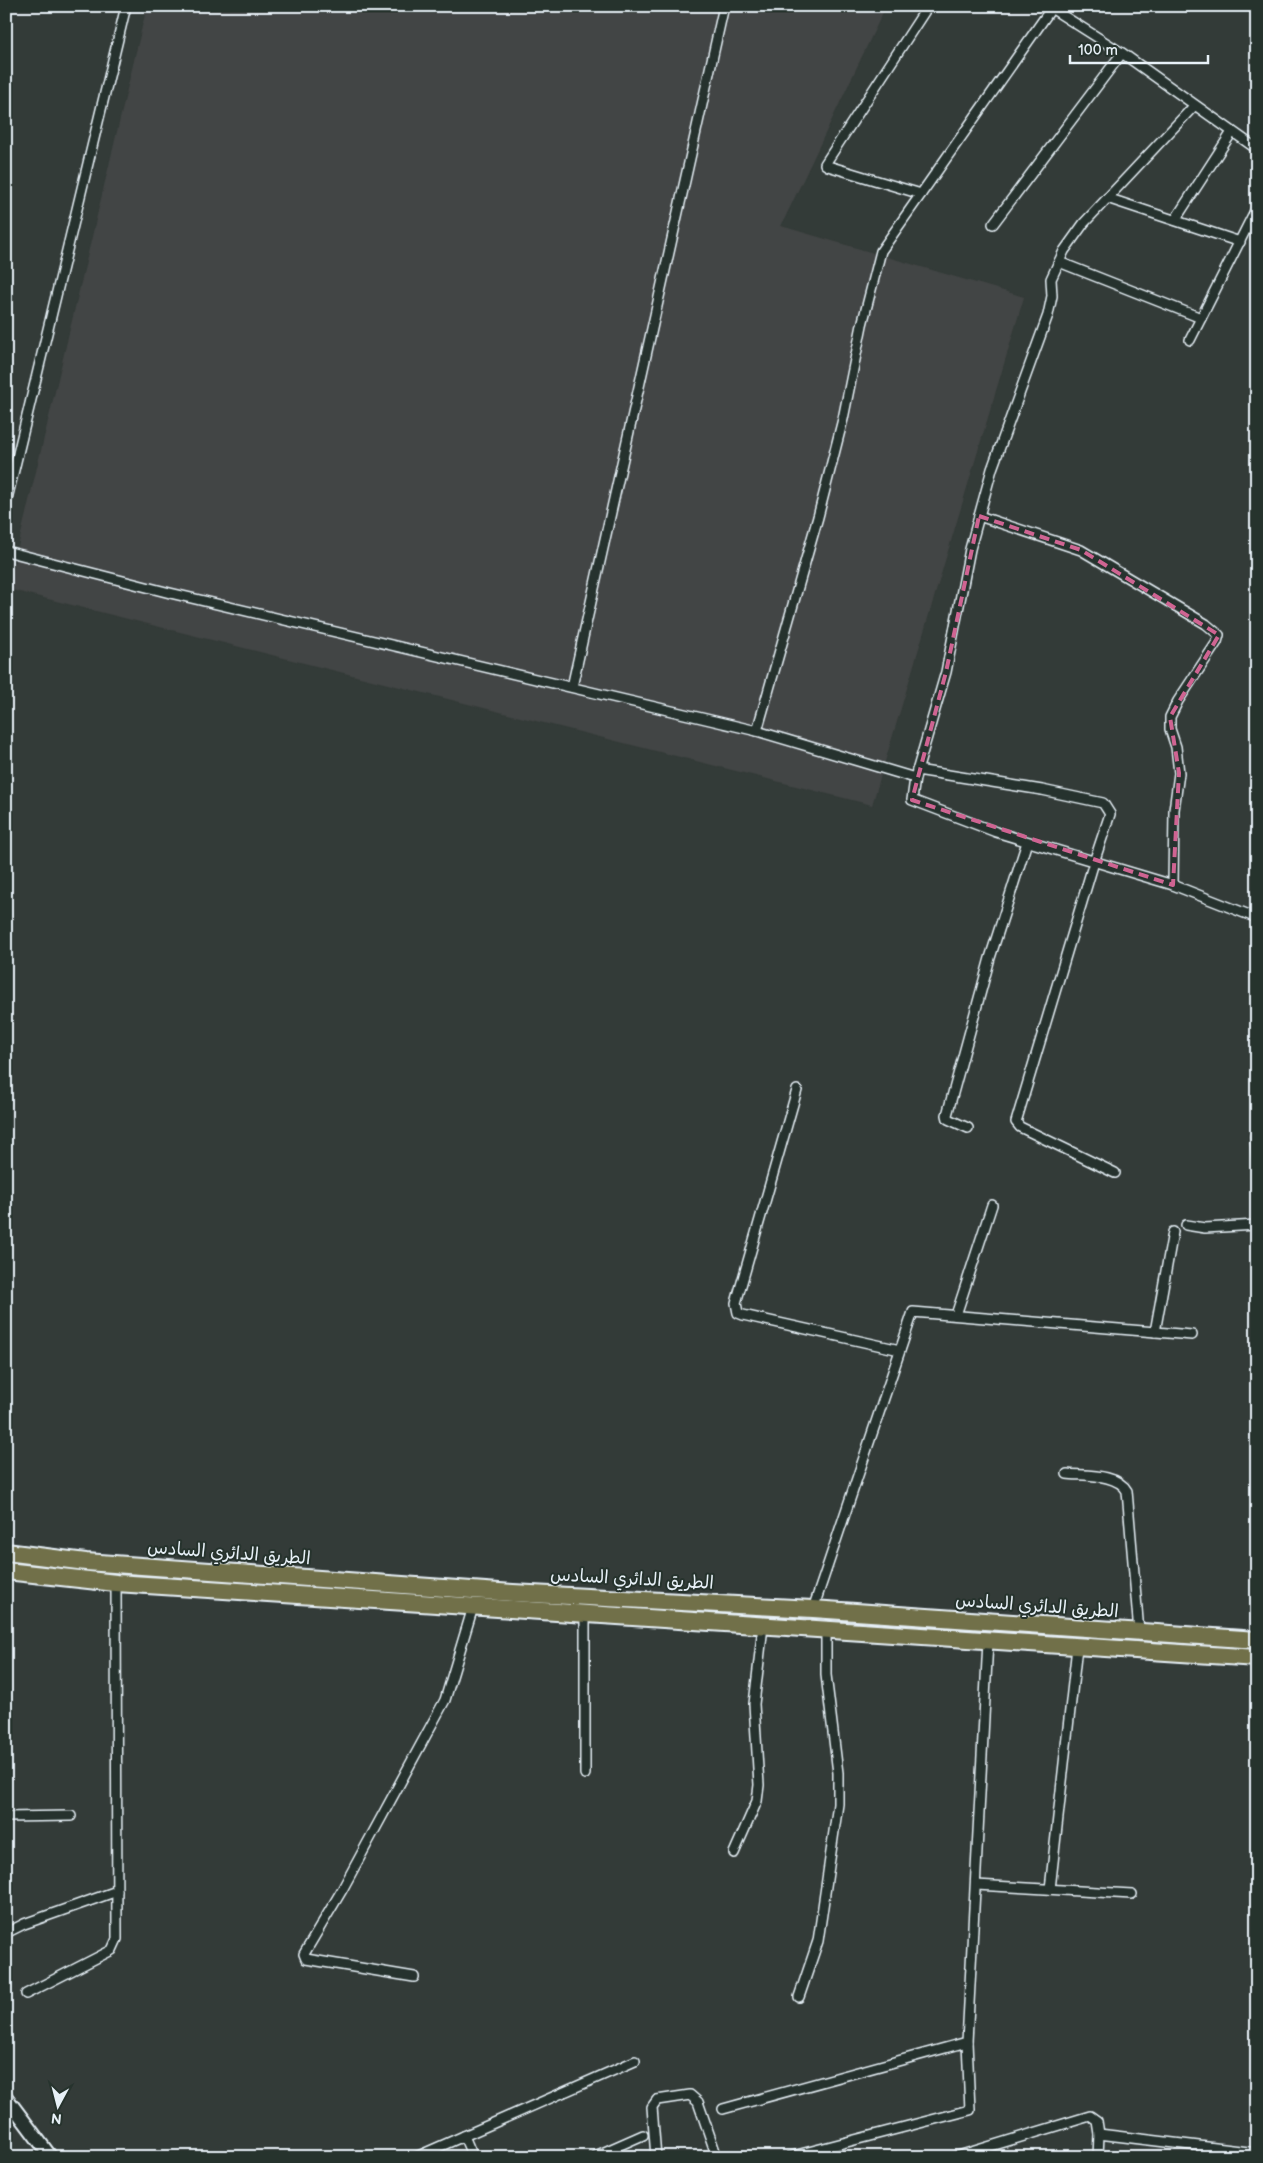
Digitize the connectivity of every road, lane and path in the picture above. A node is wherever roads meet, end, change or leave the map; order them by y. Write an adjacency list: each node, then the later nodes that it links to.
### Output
1 (126, 6): 18 (street)
2 (724, 6): 21 (street)
3 (928, 6): 9 (street)
4 (1052, 7): 5 (street); 9 (street)
5 (1122, 53): 6 (street); 13 (street)
6 (1194, 106): 7 (street); 10 (street)
7 (1232, 132): 8 (street); 12 (street)
8 (1257, 150)
9 (921, 194): 22 (street)
10 (1107, 198): 12 (street); 15 (street)
11 (1257, 207): 14 (street)
12 (1175, 220): 14 (street)
13 (993, 224)
14 (1240, 242): 16 (street)
15 (1059, 262): 16 (street); 19 (street)
16 (1202, 318): 17 (street)
17 (1190, 340)
18 (6, 503)
19 (979, 516): 23 (street); 26 (street)
20 (6, 551): 21 (street)
21 (572, 687): 22 (street)
22 (757, 731): 23 (street)
23 (916, 774): 24 (street); 25 (street)
24 (1027, 842): 25 (street); 29 (street)
25 (1094, 862): 26 (street); 32 (street)
26 (1173, 885): 27 (street)
27 (1257, 918)
28 (797, 1090): 40 (street)
29 (968, 1128)
30 (1254, 1136): 31 (street)
31 (1257, 1158)
32 (1115, 1173)
33 (992, 1205): 37 (street)
34 (1186, 1225): 35 (street)
35 (1257, 1225)
36 (1174, 1232): 38 (street)
37 (956, 1315): 38 (street); 40 (street)
38 (1155, 1332): 39 (street)
39 (1192, 1335)
40 (900, 1350): 48 (street)
41 (1067, 1474): 54 (street)
42 (6, 1552): 43 (highway, الطريق الدائري السادس)
43 (86, 1562): 45 (highway); 48 (highway, الطريق الدائري السادس)
44 (6, 1571): 45 (highway)
45 (84, 1581): 46 (highway)
46 (116, 1583): 47 (highway); 65 (street)
47 (473, 1607): 50 (highway); 68 (street)
48 (813, 1610): 49 (highway, الطريق الدائري السادس)
49 (847, 1613): 53 (highway); 54 (highway, الطريق الدائري السادس)
50 (585, 1614): 51 (highway); 59 (street)
51 (763, 1626): 52 (highway); 62 (street)
52 (826, 1630): 53 (highway); 70 (street)
53 (846, 1632): 56 (highway)
54 (1139, 1632): 55 (highway, الطريق الدائري السادس)
55 (1257, 1640)
56 (988, 1641): 57 (highway); 63 (street)
57 (1077, 1647): 58 (highway); 64 (street)
58 (1257, 1658)
59 (585, 1774)
60 (71, 1816): 61 (street)
61 (6, 1817)
62 (734, 1853)
63 (976, 1885): 64 (street); 71 (street)
64 (1050, 1889): 66 (street)
65 (117, 1891): 67 (street); 69 (street)
66 (1132, 1894)
67 (6, 1933)
68 (414, 1977)
69 (26, 1994)
70 (799, 1996)
71 (967, 2042): 74 (street); 85 (street)
72 (635, 2061): 77 (street)
73 (6, 2097): 79 (main road)
74 (723, 2109)
75 (1100, 2134): 78 (street); 86 (street); 87 (street)
76 (643, 2135): 82 (street)
77 (464, 2136): 80 (street); 81 (street)
78 (1257, 2153)
79 (51, 2157)
80 (416, 2157)
81 (472, 2157)
82 (593, 2157)
83 (656, 2157): 84 (street)
84 (718, 2157)
85 (789, 2157)
86 (955, 2157)
87 (1098, 2157)

